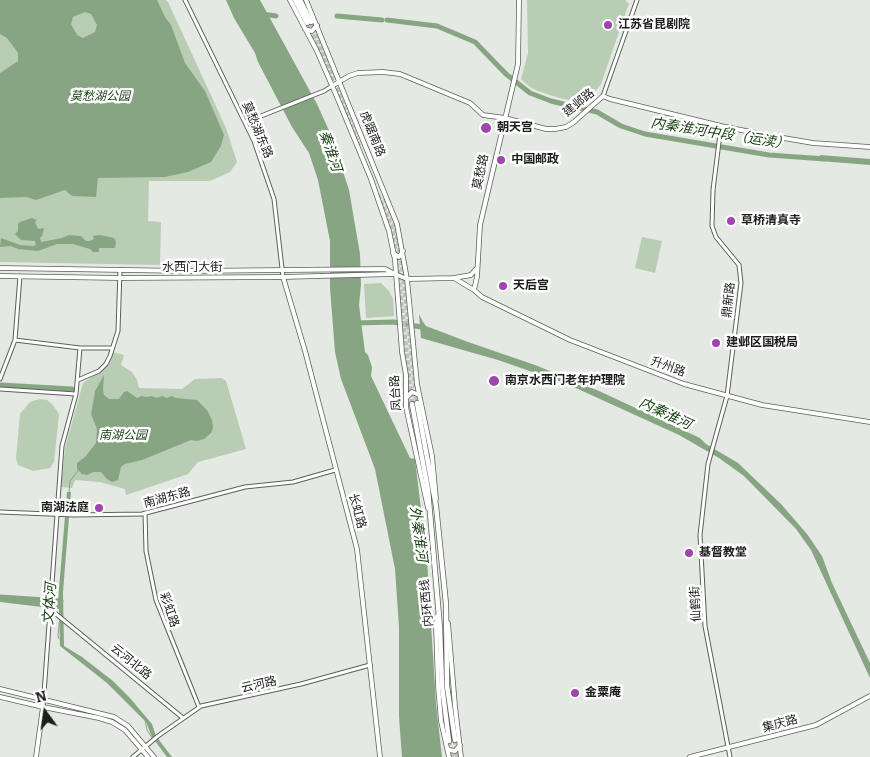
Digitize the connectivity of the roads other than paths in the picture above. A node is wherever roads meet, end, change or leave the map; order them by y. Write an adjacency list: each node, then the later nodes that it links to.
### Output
1 (185, 0): 14 (street, 莫愁湖东路)
2 (290, 0): 9 (main road, 虎踞南路)
3 (295, 0): 4 (highway)
4 (300, 0)
5 (306, 0): 8 (main road, 虎踞南路)
6 (519, 0): 13 (main road, 莫愁路)
7 (637, 0): 12 (street)
8 (317, 24): 9 (main road); 10 (main road, 虎踞南路)
9 (305, 30): 11 (main road, 虎踞南路)
10 (340, 80): 11 (main road, 建邺路); 13 (main road, 建邺路); 17 (main road, 虎踞南路)
11 (332, 86): 14 (street); 18 (main road, 虎踞南路)
12 (603, 96): 13 (main road, 建邺路); 15 (main road, 建邺路)
13 (505, 118): 19 (main road, 莫愁路)
14 (246, 122): 21 (street, 莫愁湖东路)
15 (720, 126): 16 (main road, 建邺路); 39 (street, 鼎新路)
16 (870, 147)
17 (403, 251): 18 (main road); 29 (main road, 虎踞南路)
18 (393, 253): 23 (main road, 虎踞南路)
19 (477, 267): 28 (main road); 30 (main road, 莫愁路)
20 (0, 268): 22 (main road, 水西门大街)
21 (282, 269): 22 (main road, 水西门大街); 23 (main road, 水西门大街); 26 (street, 莫愁湖东路)
22 (120, 270): 27 (street)
23 (395, 274): 26 (main road, 水西门大街); 29 (main road); 40 (main road, 凤台路)
24 (0, 276): 25 (main road, 水西门大街)
25 (20, 276): 27 (main road, 水西门大街); 31 (street)
26 (283, 277): 27 (main road, 水西门大街); 42 (main road, 长虹路)
27 (120, 278): 33 (street)
28 (454, 278): 29 (main road); 30 (main road)
29 (407, 279): 38 (main road, 凤台路)
30 (474, 290): 39 (main road, 升州路)
31 (15, 340): 32 (street); 34 (street)
32 (80, 348): 33 (street); 35 (street)
33 (112, 348): 35 (street)
34 (0, 379)
35 (78, 380): 37 (street)
36 (0, 389): 37 (street)
37 (76, 394): 47 (street)
38 (419, 395): 40 (main road); 43 (main road, 凤台路)
39 (727, 396): 41 (main road, 升州路); 62 (street, 仙鹤街)
40 (406, 399): 44 (main road, 凤台路)
41 (870, 422)
42 (335, 470): 46 (street, 南湖东路); 51 (main road, 长虹路)
43 (436, 506): 44 (highway, 内环西线); 48 (highway, 内环西线)
44 (428, 509): 50 (highway, 内环西线)
45 (0, 512): 47 (street, 南湖东路)
46 (145, 513): 47 (street, 南湖东路); 57 (street, 彩虹路)
47 (56, 514): 49 (street)
48 (446, 604): 50 (highway, 内环西线); 59 (main road)
49 (50, 608): 55 (street); 58 (street, 云河北路)
50 (438, 611): 61 (main road)
51 (370, 666): 57 (street, 云河路); 67 (main road, 长虹路)
52 (0, 689): 55 (main road)
53 (0, 696): 56 (main road)
54 (870, 696): 62 (main road, 集庆路)
55 (44, 699): 56 (street); 60 (main road)
56 (43, 707): 60 (main road); 63 (main road)
57 (199, 707): 58 (street, 云河路)
58 (183, 718): 60 (street, 云河路)
59 (460, 744): 61 (main road); 69 (main road)
60 (143, 748): 64 (street, 云河路); 65 (main road); 66 (main road)
61 (447, 748): 68 (main road)
62 (729, 748): 70 (main road, 集庆路); 71 (street, 仙鹤街)
63 (36, 757)
64 (132, 757)
65 (148, 757)
66 (154, 757)
67 (380, 757)
68 (449, 757)
69 (461, 757)
70 (690, 757)
71 (730, 757)

